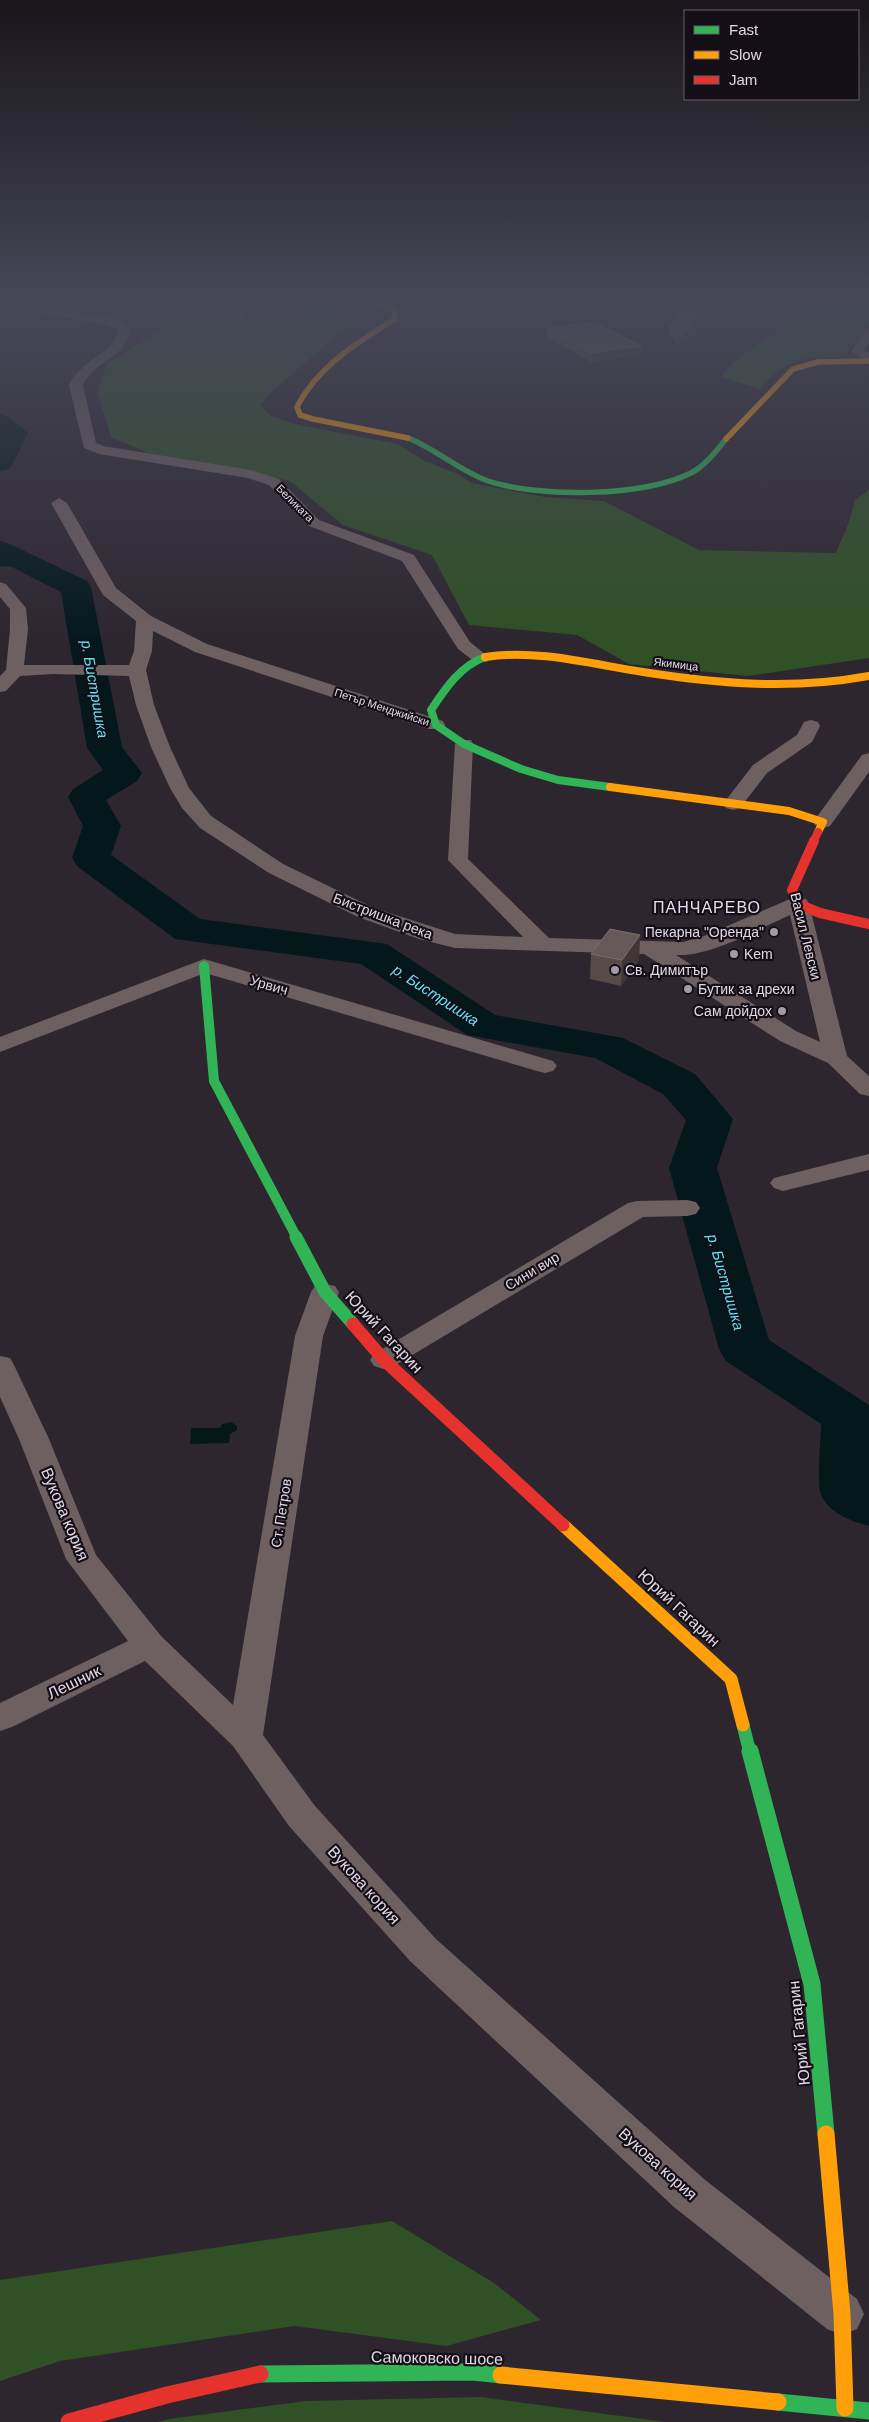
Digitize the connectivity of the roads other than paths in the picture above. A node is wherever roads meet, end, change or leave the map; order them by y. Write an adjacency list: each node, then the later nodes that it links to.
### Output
1 (84, 418): 9 (street, Беликата)
2 (308, 418): 3 (street)
3 (746, 418)
4 (59, 503): 6 (street, Петър Менджийски)
5 (0, 586): 10 (street)
6 (144, 620): 7 (street, Петър Менджийски); 8 (street)
7 (201, 648): 8 (street); 14 (street, Петър Менджийски)
8 (155, 649): 11 (street)
9 (481, 658): 12 (street, Якимица); 14 (street)
10 (15, 671): 11 (street); 13 (street)
11 (137, 671): 22 (street, Бистришка река)
12 (869, 676)
13 (0, 686)
14 (436, 725): 16 (street, Петър Менджийски)
15 (811, 726): 18 (street)
16 (464, 744): 18 (street, Петър Менджийски); 22 (street)
17 (869, 759): 19 (street, Васил Левски)
18 (733, 804): 19 (street, Петър Менджийски)
19 (823, 822): 20 (street, Васил Левски)
20 (798, 904): 21 (street); 23 (street, Бистришка река); 26 (street, Васил Левски)
21 (869, 924)
22 (543, 944): 23 (street, Бистришка река)
23 (651, 949): 26 (street)
24 (204, 966): 25 (street); 27 (street, Урвич); 32 (street, Юрий Гагарин)
25 (0, 1045)
26 (836, 1058): 28 (street)
27 (545, 1066)
28 (869, 1088)
29 (869, 1162): 30 (street)
30 (784, 1183)
31 (687, 1208): 33 (street, Сини вир)
32 (325, 1292): 33 (street, Юрий Гагарин); 37 (street, Ст. Петров)
33 (384, 1360): 38 (street, Юрий Гагарин)
34 (0, 1366): 35 (street, Вукова кория)
35 (148, 1645): 36 (street, Лешник); 37 (street, Вукова кория)
36 (0, 1718)
37 (245, 1737): 38 (street, Вукова кория)
38 (842, 2314): 39 (street, Юрий Гагарин)
39 (845, 2408): 40 (street, Самоковско шосе); 41 (street, Самоковско шосе)
40 (869, 2411)
41 (69, 2422)

